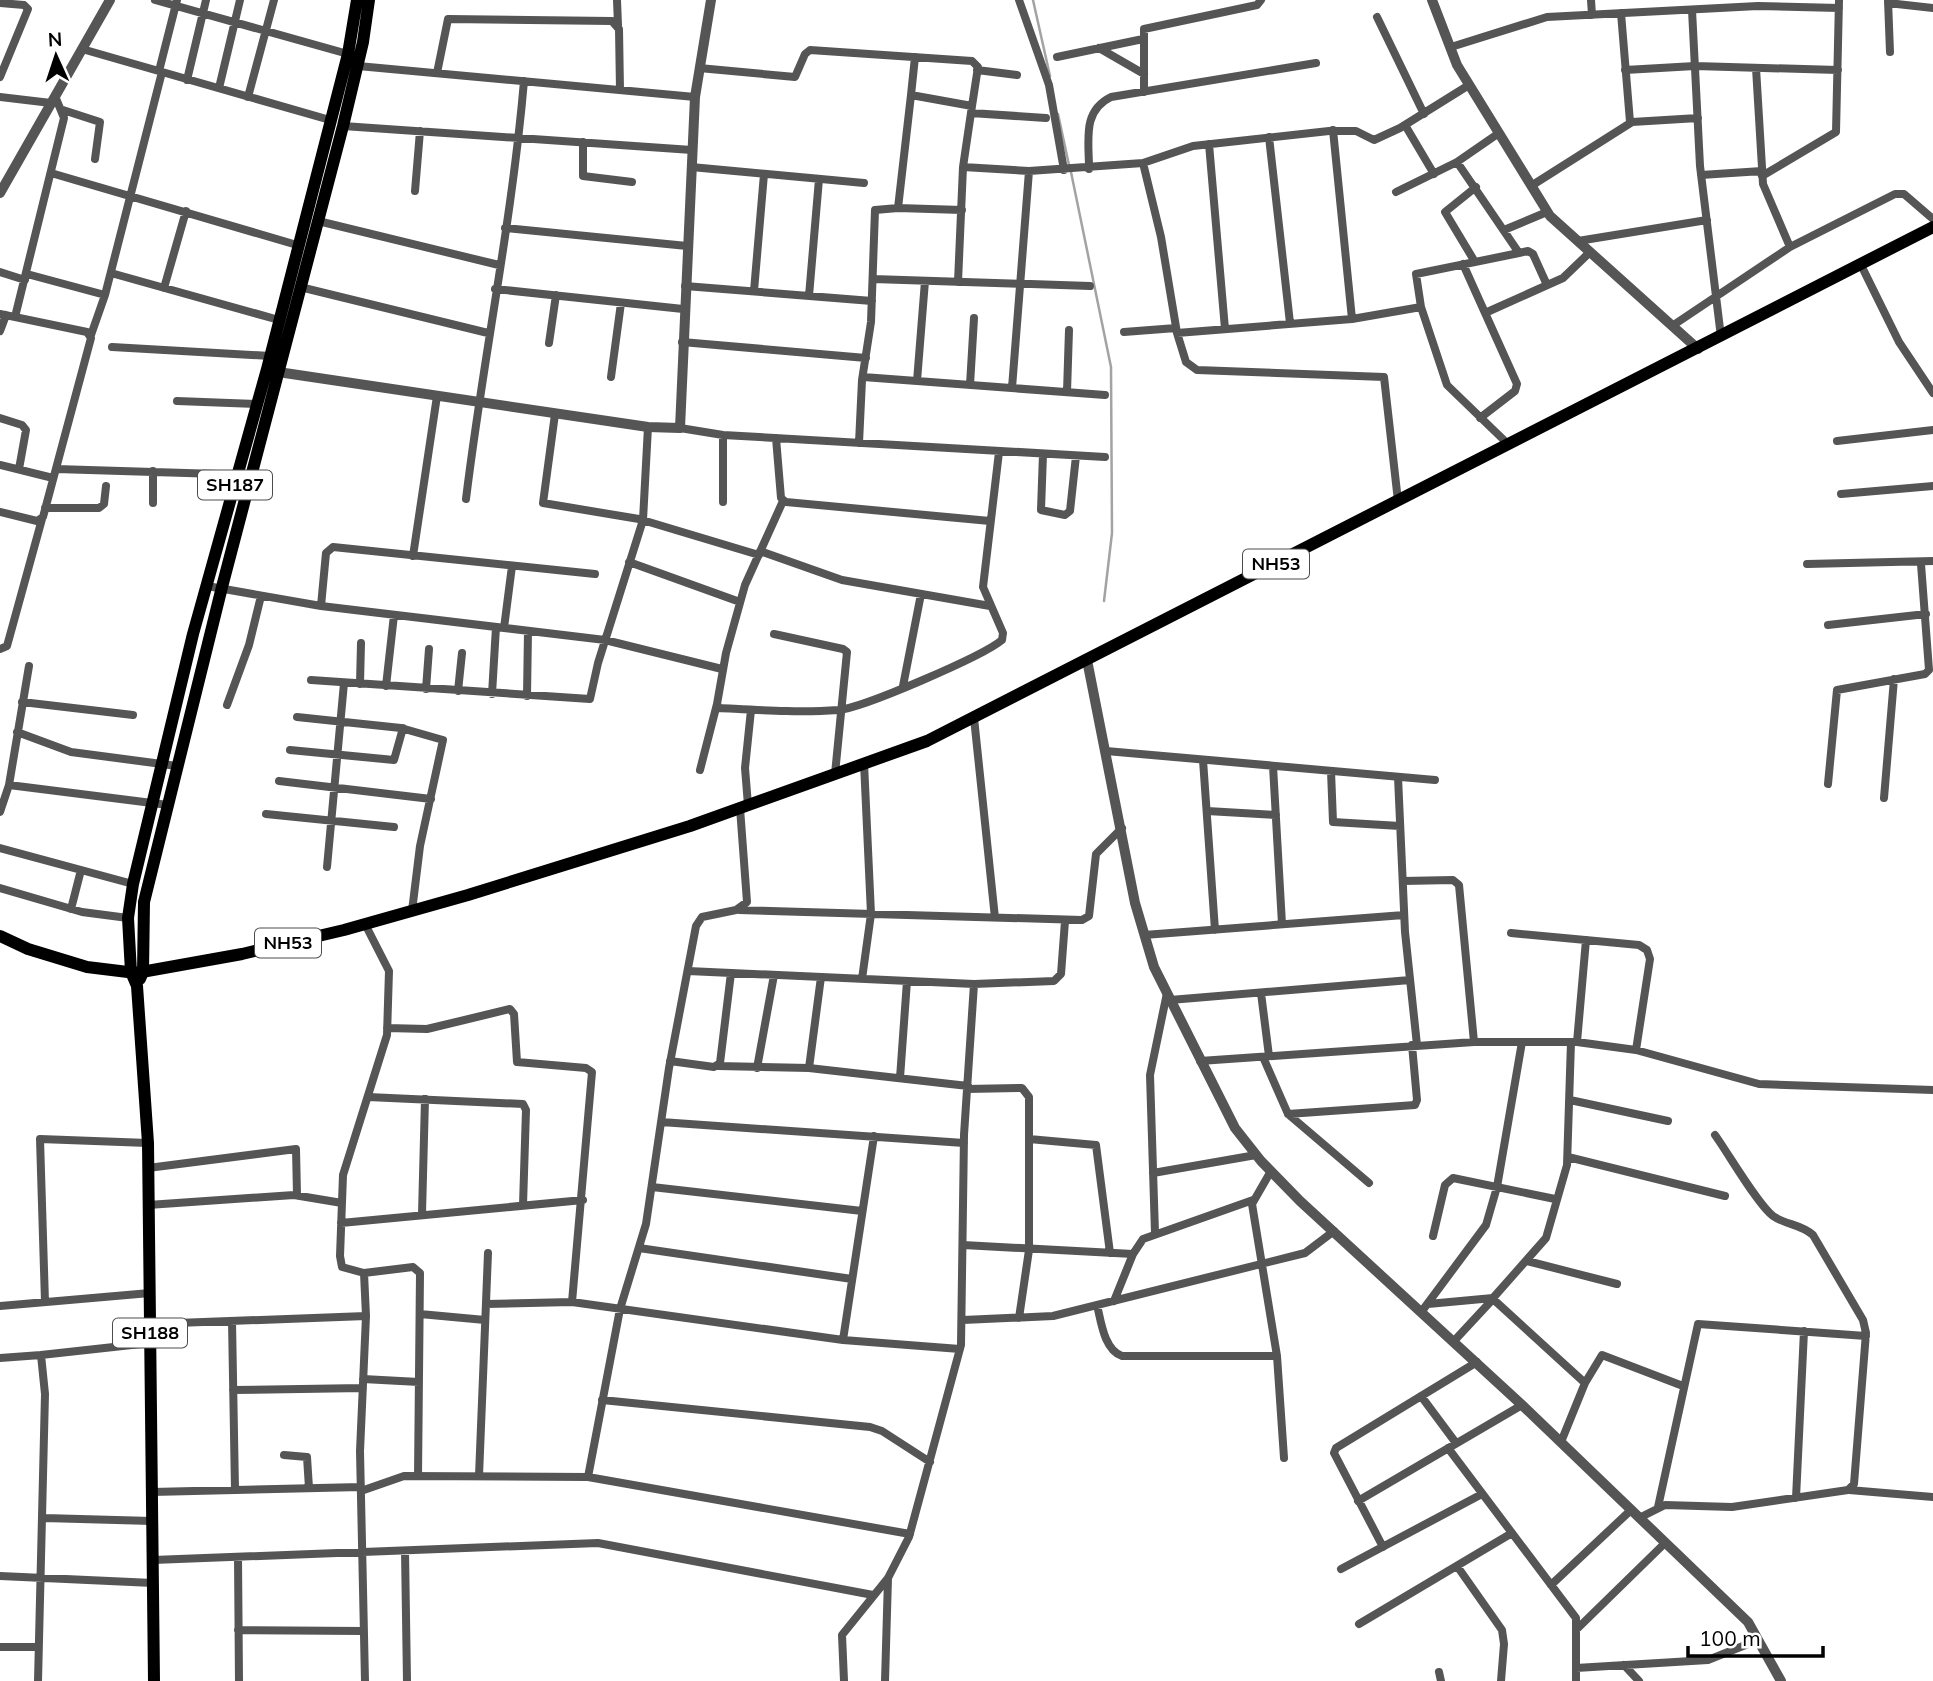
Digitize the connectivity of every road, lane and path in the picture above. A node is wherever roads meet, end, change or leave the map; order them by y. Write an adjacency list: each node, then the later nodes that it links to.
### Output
1 (110, 0): 31 (street)
2 (155, 0): 15 (street)
3 (206, 0): 21 (street)
4 (240, 0): 25 (street)
5 (274, 0): 27 (street)
6 (357, 0): 33 (main road, SH187)
7 (369, 0): 37 (main road, SH187)
8 (617, 0): 26 (street)
9 (711, 0): 39 (street)
10 (1019, 0): 83 (street)
11 (1261, 0): 28 (street)
12 (1432, 0): 29 (street)
13 (1591, 0): 23 (street)
14 (1888, 1): 19 (street); 32 (street)
15 (176, 3): 21 (street); 44 (street)
16 (0, 4): 17 (street)
17 (29, 4): 48 (street)
18 (1839, 4): 20 (street); 43 (street)
19 (1933, 8)
20 (1692, 10): 22 (street); 38 (street)
21 (203, 13): 25 (street); 49 (street)
22 (1621, 13): 23 (street); 42 (street)
23 (1592, 15): 29 (street)
24 (1377, 17): 62 (street)
25 (234, 22): 27 (street); 52 (street)
26 (618, 25): 45 (street); 53 (street)
27 (265, 31): 33 (street); 57 (street)
28 (1143, 39): 30 (street); 46 (street)
29 (1451, 47): 51 (street)
30 (1099, 48): 34 (street); 46 (street)
31 (82, 49): 44 (street); 59 (street)
32 (1890, 52)
33 (348, 54): 65 (main road, SH187)
34 (1057, 57)
35 (915, 58): 39 (street); 41 (street); 55 (street)
36 (1316, 63): 54 (street)
37 (358, 66): 45 (street); 68 (main road, SH187)
38 (1695, 66): 40 (street); 42 (street); 64 (street)
39 (699, 68): 58 (street)
40 (1756, 68): 43 (street); 88 (street)
41 (977, 70): 47 (street); 60 (street)
42 (1625, 70): 66 (street)
43 (1838, 70): 88 (street)
44 (160, 72): 49 (street); 98 (street)
45 (437, 74): 50 (street)
46 (1144, 74): 54 (street)
47 (1017, 75)
48 (0, 76)
49 (187, 80): 52 (street)
50 (524, 81): 53 (street); 73 (street)
51 (1469, 85): 62 (street); 71 (street)
52 (219, 89): 57 (street)
53 (620, 90): 58 (street)
54 (1144, 92): 82 (street)
55 (911, 95): 60 (street); 99 (street)
56 (0, 97): 59 (street)
57 (248, 97): 65 (street)
58 (695, 97): 76 (street)
59 (53, 99): 61 (street); 96 (street)
60 (972, 109): 63 (street); 81 (street)
61 (63, 110): 77 (street); 85 (street)
62 (1424, 114): 67 (street)
63 (1046, 118)
64 (1698, 118): 66 (street); 89 (street)
65 (330, 120): 110 (main road, SH187)
66 (1630, 122): 93 (street)
67 (1405, 125): 69 (street); 87 (street)
68 (343, 126): 70 (street); 105 (main road, SH187)
69 (1333, 130): 72 (street); 145 (street)
70 (419, 131): 73 (street); 95 (street)
71 (1499, 133): 78 (street); 93 (street)
72 (1269, 137): 75 (street); 147 (street)
73 (519, 138): 74 (street); 107 (street)
74 (583, 142): 76 (street); 91 (street)
75 (1209, 144): 79 (street); 149 (street)
76 (692, 150): 80 (street)
77 (95, 159)
78 (1457, 162): 87 (street); 94 (street)
79 (1143, 163): 82 (street); 152 (street)
80 (691, 167): 86 (street); 111 (street)
81 (963, 167): 84 (street); 100 (street)
82 (1089, 169): 83 (street)
83 (1070, 170): 84 (street)
84 (1029, 171): 125 (street)
85 (51, 173): 98 (street); 121 (street)
86 (764, 174): 90 (street); 132 (street)
87 (1434, 174): 97 (street)
88 (1762, 174): 89 (street); 112 (street)
89 (1701, 175): 104 (street)
90 (818, 179): 92 (street); 135 (street)
91 (632, 182)
92 (863, 183)
93 (1531, 186): 102 (street)
94 (1476, 187): 108 (street); 115 (street)
95 (415, 191)
96 (0, 192)
97 (1396, 192)
98 (131, 194): 101 (street); 120 (street)
99 (898, 208): 100 (street); 122 (street)
100 (961, 210): 124 (street)
101 (186, 211): 110 (street); 130 (street)
102 (1547, 212): 108 (street); 109 (street)
103 (1933, 219): 112 (street)
104 (1707, 220): 109 (street); 136 (street)
105 (318, 221): 117 (street); 127 (main road, SH187)
106 (1933, 227): 118 (main road, NH53)
107 (505, 228): 111 (street); 117 (street)
108 (1504, 230): 114 (street)
109 (1578, 241): 113 (street)
110 (297, 245): 146 (main road, SH187)
111 (687, 246): 128 (street)
112 (1790, 247): 136 (street)
113 (1590, 252): 126 (street); 148 (street)
114 (1518, 253): 115 (street); 126 (street)
115 (1475, 262): 116 (street)
116 (1463, 264): 139 (street); 141 (street)
117 (499, 265): 131 (street)
118 (1861, 265): 156 (main road, NH53); 170 (street)
119 (0, 272): 121 (street)
120 (111, 273): 130 (street); 133 (street)
121 (26, 277): 133 (street); 143 (street)
122 (873, 279): 123 (street); 137 (street)
123 (925, 281): 124 (street); 166 (street)
124 (958, 282): 125 (street)
125 (1019, 284): 129 (street); 168 (street)
126 (1547, 285): 141 (street)
127 (300, 286): 154 (street); 163 (main road, SH187)
128 (685, 286): 132 (street); 140 (street)
129 (1090, 286)
130 (164, 288): 146 (street)
131 (495, 289): 134 (street); 154 (street)
132 (754, 291): 135 (street)
133 (105, 295): 155 (street)
134 (556, 295): 138 (street); 158 (street)
135 (809, 296): 137 (street)
136 (1716, 297): 148 (street); 156 (street)
137 (872, 300): 162 (street)
138 (621, 303): 140 (street); 164 (street)
139 (1421, 307): 145 (street); 178 (street)
140 (678, 308): 157 (street)
141 (1485, 313): 178 (street)
142 (3, 314): 143 (street); 151 (street)
143 (15, 317): 155 (street)
144 (974, 318): 167 (street)
145 (1352, 319): 147 (street)
146 (279, 320): 161 (main road, SH187)
147 (1290, 323): 149 (street)
148 (1672, 326): 160 (street)
149 (1225, 329): 152 (street)
150 (1069, 330): 169 (street)
151 (0, 331)
152 (1177, 331): 153 (street); 203 (street)
153 (1124, 332)
154 (488, 333): 174 (street)
155 (91, 335): 192 (street)
156 (1721, 337): 160 (main road, NH53)
157 (682, 342): 162 (street); 180 (street)
158 (549, 344)
159 (112, 347): 161 (street)
160 (1698, 349): 186 (main road, NH53)
161 (270, 356): 175 (main road, SH187)
162 (866, 358): 165 (street)
163 (278, 372): 172 (street); 195 (main road, SH187)
164 (611, 377)
165 (863, 377): 166 (street); 185 (street)
166 (917, 381): 167 (street)
167 (970, 385): 168 (street)
168 (1012, 388): 169 (street)
169 (1067, 392): 171 (street)
170 (1933, 393)
171 (1105, 395)
172 (438, 396): 174 (street); 211 (street)
173 (177, 401): 175 (street)
174 (477, 402): 176 (street); 200 (street)
175 (257, 404): 195 (main road, SH187)
176 (555, 414): 179 (street); 208 (street)
177 (0, 418): 193 (street)
178 (1480, 418): 186 (street)
179 (654, 428): 180 (street); 208 (street)
180 (677, 428): 182 (street)
181 (1933, 430): 184 (street)
182 (723, 435): 183 (street); 202 (street)
183 (776, 438): 185 (street); 201 (street)
184 (1837, 440)
185 (859, 443): 187 (street)
186 (1509, 445): 203 (main road, NH53)
187 (999, 452): 188 (street); 209 (street)
188 (1043, 454): 189 (street); 189 (street)
189 (1076, 456): 190 (street)
190 (1105, 457)
191 (0, 465): 193 (street)
192 (56, 468): 194 (street); 196 (street)
193 (19, 469): 196 (street)
194 (153, 471): 195 (street); 204 (street)
195 (244, 474): 218 (main road, SH187); 219 (main road, SH187)
196 (53, 478): 205 (street)
197 (106, 486): 205 (street)
198 (1933, 486): 199 (street)
199 (1840, 494)
200 (466, 499)
201 (783, 501): 209 (street); 210 (street)
202 (723, 502)
203 (1398, 502): 236 (main road, NH53)
204 (153, 503)
205 (45, 508): 207 (street)
206 (0, 512): 207 (street)
207 (42, 519): 233 (street)
208 (641, 519): 210 (street); 213 (street)
209 (990, 521): 224 (street)
210 (760, 553): 220 (street); 222 (street)
211 (413, 555): 216 (street); 223 (street)
212 (1933, 561): 215 (street)
213 (629, 562): 222 (street); 231 (street)
214 (1807, 564): 215 (street)
215 (1921, 564): 225 (street)
216 (512, 566): 217 (street); 228 (street)
217 (595, 574)
218 (206, 586): 219 (street); 265 (main road, SH187)
219 (221, 589): 221 (street); 267 (main road, SH187)
220 (921, 593): 224 (street); 245 (street)
221 (261, 596): 223 (street); 252 (street)
222 (740, 602): 239 (street)
223 (321, 606): 226 (street)
224 (990, 606): 245 (street)
225 (1926, 614): 227 (street); 238 (street)
226 (394, 615): 228 (street); 244 (street)
227 (1828, 625)
228 (500, 627): 229 (street); 248 (street)
229 (528, 631): 231 (street); 249 (street)
230 (774, 634): 254 (street)
231 (601, 640): 239 (street); 249 (street)
232 (361, 643): 243 (street)
233 (0, 649)
234 (429, 649): 246 (street)
235 (462, 653): 247 (street)
236 (1087, 660): 257 (main road, NH53); 262 (street)
237 (29, 666): 250 (street)
238 (1932, 666): 240 (street)
239 (722, 668): 251 (street)
240 (1894, 679): 277 (street); 280 (street)
241 (311, 680): 242 (street)
242 (344, 683): 243 (street); 258 (street)
243 (360, 684): 244 (street)
244 (386, 686): 246 (street)
245 (903, 687): 254 (street)
246 (426, 689): 247 (street)
247 (458, 691): 248 (street)
248 (492, 694): 249 (street)
249 (527, 696)
250 (22, 702): 255 (street); 260 (street)
251 (717, 704): 253 (street); 269 (street)
252 (227, 705)
253 (751, 710): 254 (street); 284 (street)
254 (839, 710): 273 (street)
255 (133, 715)
256 (298, 717): 258 (street)
257 (974, 718): 266 (main road, NH53); 307 (street)
258 (341, 721): 259 (street); 263 (street)
259 (403, 729): 263 (street); 281 (street)
260 (16, 732): 265 (street); 272 (street)
261 (290, 750): 263 (street)
262 (1107, 751): 264 (street); 292 (street)
263 (338, 754): 279 (street)
264 (1203, 760): 268 (street); 285 (street)
265 (163, 762): 267 (street); 282 (main road, SH187)
266 (864, 764): 273 (main road, NH53); 304 (street)
267 (177, 766): 283 (main road, SH187)
268 (1273, 766): 270 (street); 288 (street)
269 (700, 770)
270 (1331, 771): 274 (street); 290 (street)
271 (0, 772): 272 (street)
272 (10, 774): 278 (street)
273 (835, 774): 284 (main road, NH53)
274 (1398, 777): 275 (street); 290 (street)
275 (1435, 780)
276 (279, 781): 279 (street)
277 (1828, 784)
278 (9, 785): 282 (street); 286 (street)
279 (335, 787): 281 (street); 289 (street)
280 (1884, 797)
281 (431, 799): 303 (street)
282 (153, 802): 283 (street); 293 (main road, SH187)
283 (168, 805): 294 (main road, SH187)
284 (744, 806): 302 (street); 303 (main road, NH53)
285 (1207, 811): 288 (street); 311 (street)
286 (0, 812)
287 (266, 814): 289 (street)
288 (1276, 815): 310 (street)
289 (332, 821): 291 (street); 296 (street)
290 (1400, 826): 298 (street)
291 (394, 827)
292 (1122, 828): 308 (street); 313 (street)
293 (144, 838): 294 (main road); 299 (main road, SH187)
294 (159, 843): 317 (main road, SH187)
295 (0, 848): 297 (street)
296 (327, 867)
297 (81, 870): 299 (street); 301 (street)
298 (1402, 881): 305 (street); 329 (street)
299 (133, 884): 306 (main road, SH187)
300 (0, 888): 301 (street)
301 (71, 909): 306 (street)
302 (737, 910): 304 (street); 316 (street)
303 (412, 911): 309 (main road, NH53)
304 (871, 914): 307 (street); 321 (street)
305 (1404, 915): 310 (street); 322 (street)
306 (128, 918): 317 (main road, SH187)
307 (995, 918): 308 (street)
308 (1065, 921): 324 (street)
309 (365, 924): 317 (main road, NH53); 328 (street)
310 (1282, 924): 311 (street)
311 (1216, 929): 313 (street)
312 (1511, 933): 315 (street)
313 (1144, 935): 327 (street)
314 (0, 936): 317 (main road, NH53)
315 (1586, 940): 331 (street); 333 (street)
316 (688, 971): 318 (street); 335 (street)
317 (137, 972): 325 (main road, SH187)
318 (731, 973): 319 (street); 337 (street)
319 (774, 975): 320 (street); 338 (street)
320 (821, 977): 321 (street); 339 (street)
321 (862, 979): 323 (street)
322 (1410, 980): 326 (street); 332 (street)
323 (906, 981): 324 (street); 340 (street)
324 (974, 984): 341 (street)
325 (137, 986): 352 (main road, SH188)
326 (1261, 993): 327 (street); 334 (street)
327 (1168, 997): 336 (street); 358 (street)
328 (387, 1028): 343 (street); 365 (street)
329 (1474, 1042): 330 (street); 332 (street)
330 (1522, 1042): 331 (street); 361 (street)
331 (1574, 1042): 333 (street); 345 (street)
332 (1414, 1045): 334 (street); 346 (street)
333 (1636, 1050): 342 (street)
334 (1266, 1056): 336 (street); 346 (street)
335 (670, 1061): 337 (street); 348 (street)
336 (1200, 1061): 354 (street)
337 (718, 1066): 338 (street)
338 (757, 1068): 339 (street)
339 (809, 1068): 340 (street)
340 (900, 1078): 341 (street)
341 (968, 1087): 351 (street); 353 (street)
342 (1933, 1090)
343 (368, 1097): 344 (street); 367 (street)
344 (425, 1099): 369 (street); 371 (street)
345 (1570, 1100): 347 (street); 355 (street)
346 (1287, 1114): 359 (street)
347 (1668, 1121)
348 (662, 1122): 350 (street); 360 (street)
349 (1715, 1135): 405 (street)
350 (874, 1136): 353 (street); 370 (street)
351 (1029, 1139): 378 (street); 380 (street)
352 (148, 1143): 356 (main road, SH188); 390 (street)
353 (964, 1143): 376 (street)
354 (1256, 1155): 357 (street); 358 (street)
355 (1568, 1157): 363 (street); 364 (street)
356 (148, 1168): 362 (street); 368 (main road, SH188)
357 (1271, 1171): 366 (street); 373 (street)
358 (1153, 1173): 374 (street)
359 (1369, 1183)
360 (652, 1187): 370 (street); 377 (street)
361 (1497, 1187): 364 (street); 375 (street); 395 (street)
362 (297, 1195): 367 (street); 368 (street)
363 (1725, 1196)
364 (1555, 1199): 382 (street)
365 (583, 1200): 369 (street); 391 (street)
366 (1253, 1200): 374 (street); 383 (street)
367 (342, 1203): 372 (street)
368 (148, 1205): 387 (main road, SH188)
369 (523, 1205): 371 (street)
370 (862, 1211): 385 (street)
371 (422, 1214): 372 (street)
372 (341, 1223): 384 (street)
373 (1334, 1231): 383 (street); 395 (street)
374 (1155, 1233): 381 (street)
375 (1433, 1236)
376 (964, 1245): 378 (street); 401 (street)
377 (639, 1248): 385 (street); 396 (street)
378 (1030, 1250): 380 (street); 399 (street)
379 (488, 1253): 392 (street)
380 (1110, 1253): 381 (street)
381 (1133, 1254): 389 (street)
382 (1527, 1261): 386 (street); 388 (street)
383 (1261, 1265): 389 (street); 411 (street)
384 (365, 1273): 397 (street); 398 (street)
385 (852, 1279): 406 (street)
386 (1617, 1284)
387 (150, 1293): 390 (street); 403 (main road, SH188)
388 (1494, 1298): 395 (street); 407 (street); 415 (street)
389 (1114, 1301): 393 (street)
390 (45, 1302): 394 (street)
391 (572, 1303): 392 (street); 396 (street)
392 (486, 1304): 400 (street)
393 (1097, 1305): 399 (street); 411 (street)
394 (0, 1306)
395 (1425, 1307): 407 (street)
396 (620, 1309): 406 (street); 420 (street)
397 (420, 1314): 400 (street); 414 (street)
398 (366, 1316): 402 (street); 416 (street)
399 (1019, 1318): 401 (street)
400 (485, 1320): 428 (street)
401 (963, 1320): 409 (street)
402 (233, 1321): 403 (street); 418 (street)
403 (150, 1324): 408 (main road, SH188)
404 (1804, 1331): 405 (street); 417 (street); 437 (street)
405 (1866, 1336): 433 (street)
406 (843, 1340): 409 (street)
407 (1454, 1341): 413 (street)
408 (150, 1343): 410 (street); 434 (main road, SH188)
409 (960, 1349): 426 (street)
410 (41, 1354): 412 (street); 441 (street)
411 (1277, 1356): 425 (street)
412 (0, 1358)
413 (1476, 1362): 419 (street); 421 (street)
414 (419, 1382): 416 (street); 427 (street)
415 (1585, 1383): 417 (street); 422 (street)
416 (363, 1384): 418 (street); 431 (street)
417 (1683, 1386): 439 (street)
418 (233, 1390): 432 (street)
419 (1421, 1396): 423 (street); 438 (street)
420 (602, 1400): 426 (street); 429 (street)
421 (1522, 1405): 422 (street); 423 (street)
422 (1561, 1442): 440 (street)
423 (1452, 1446): 435 (street); 438 (street)
424 (284, 1455): 430 (street)
425 (1284, 1458)
426 (930, 1462): 445 (street)
427 (418, 1476): 428 (street); 431 (street)
428 (479, 1476): 429 (street)
429 (588, 1477): 445 (street)
430 (309, 1488): 431 (street); 432 (street)
431 (361, 1489): 449 (street)
432 (235, 1490): 434 (street)
433 (1848, 1490): 436 (street); 437 (street)
434 (152, 1492): 443 (main road, SH188)
435 (1482, 1494): 444 (street); 447 (street)
436 (1933, 1497)
437 (1796, 1498): 439 (street)
438 (1358, 1501): 447 (street)
439 (1658, 1507): 442 (street)
440 (1631, 1510): 442 (street); 458 (street)
441 (44, 1518): 443 (street); 455 (street)
442 (1639, 1518): 446 (street)
443 (152, 1521): 451 (main road, SH188)
444 (1512, 1532): 452 (street); 458 (street)
445 (910, 1534): 456 (street)
446 (1665, 1543): 461 (street); 464 (street)
447 (1383, 1547): 453 (street)
448 (405, 1551): 449 (street); 459 (street); 473 (street)
449 (362, 1553): 450 (street); 463 (street)
450 (238, 1558): 451 (street); 462 (street)
451 (153, 1560): 457 (main road, SH188)
452 (1457, 1566): 460 (street); 476 (street)
453 (1341, 1569)
454 (0, 1576): 455 (street)
455 (43, 1577): 457 (street); 466 (street)
456 (888, 1578): 459 (street); 475 (street)
457 (153, 1583): 470 (main road, SH188)
458 (1551, 1584): 461 (street)
459 (873, 1595): 474 (street)
460 (1359, 1624)
461 (1578, 1628): 468 (street)
462 (238, 1630): 463 (street); 471 (street)
463 (363, 1631): 472 (street)
464 (1758, 1640): 467 (street); 479 (street)
465 (0, 1647): 466 (street)
466 (37, 1647): 469 (street)
467 (1624, 1665): 468 (street); 478 (street)
468 (1576, 1668): 477 (street)
469 (38, 1681)
470 (154, 1681)
471 (239, 1681)
472 (365, 1681)
473 (407, 1681)
474 (844, 1681)
475 (886, 1681)
476 (1501, 1681)
477 (1576, 1681)
478 (1639, 1681)
479 (1781, 1681)

